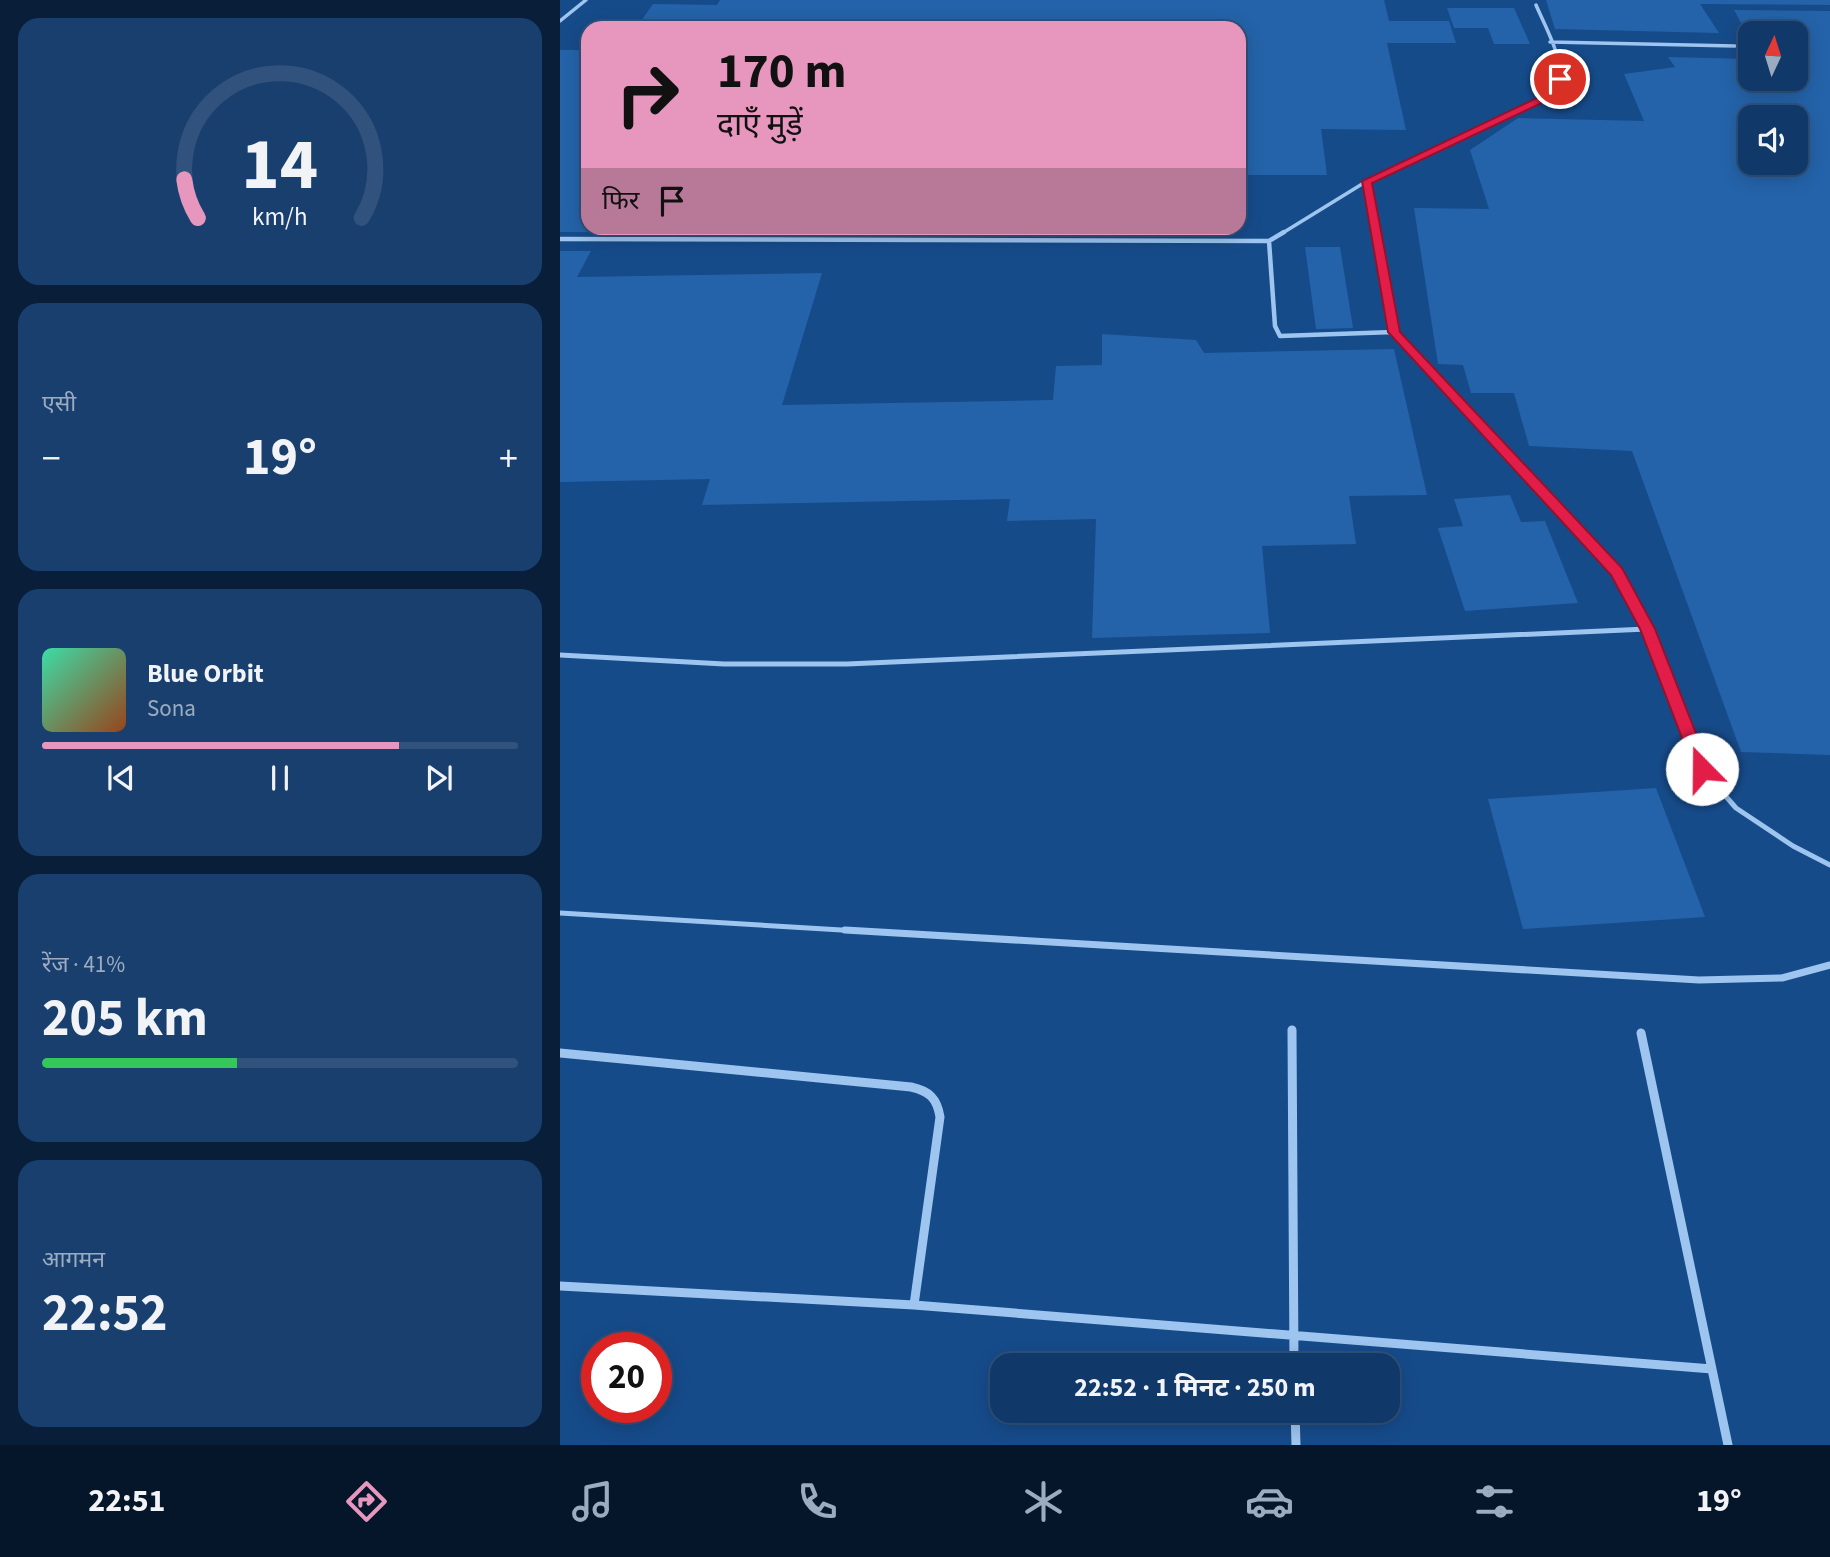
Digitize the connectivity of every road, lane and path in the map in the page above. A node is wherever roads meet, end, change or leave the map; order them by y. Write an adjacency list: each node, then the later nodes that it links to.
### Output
1 (586, 0): 3 (lane)
2 (1536, 5): 4 (lane)
3 (561, 21)
4 (1550, 42): 5 (lane); 6 (lane)
5 (1735, 46)
6 (1367, 181): 8 (lane); 9 (lane)
7 (560, 239): 8 (lane)
8 (1269, 241): 9 (lane)
9 (1394, 332): 10 (lane)
10 (1647, 629): 11 (lane); 12 (lane)
11 (560, 655)
12 (1830, 866)
13 (560, 913): 14 (lane)
14 (1830, 965)
15 (1292, 1030): 20 (street)
16 (1642, 1033): 22 (street)
17 (560, 1053): 19 (street)
18 (560, 1286): 19 (street)
19 (914, 1305): 20 (street)
20 (1294, 1334): 21 (street); 22 (street)
21 (1294, 1353)
22 (1712, 1369): 25 (street)
23 (1295, 1423): 24 (street)
24 (1296, 1445)
25 (1728, 1445)

